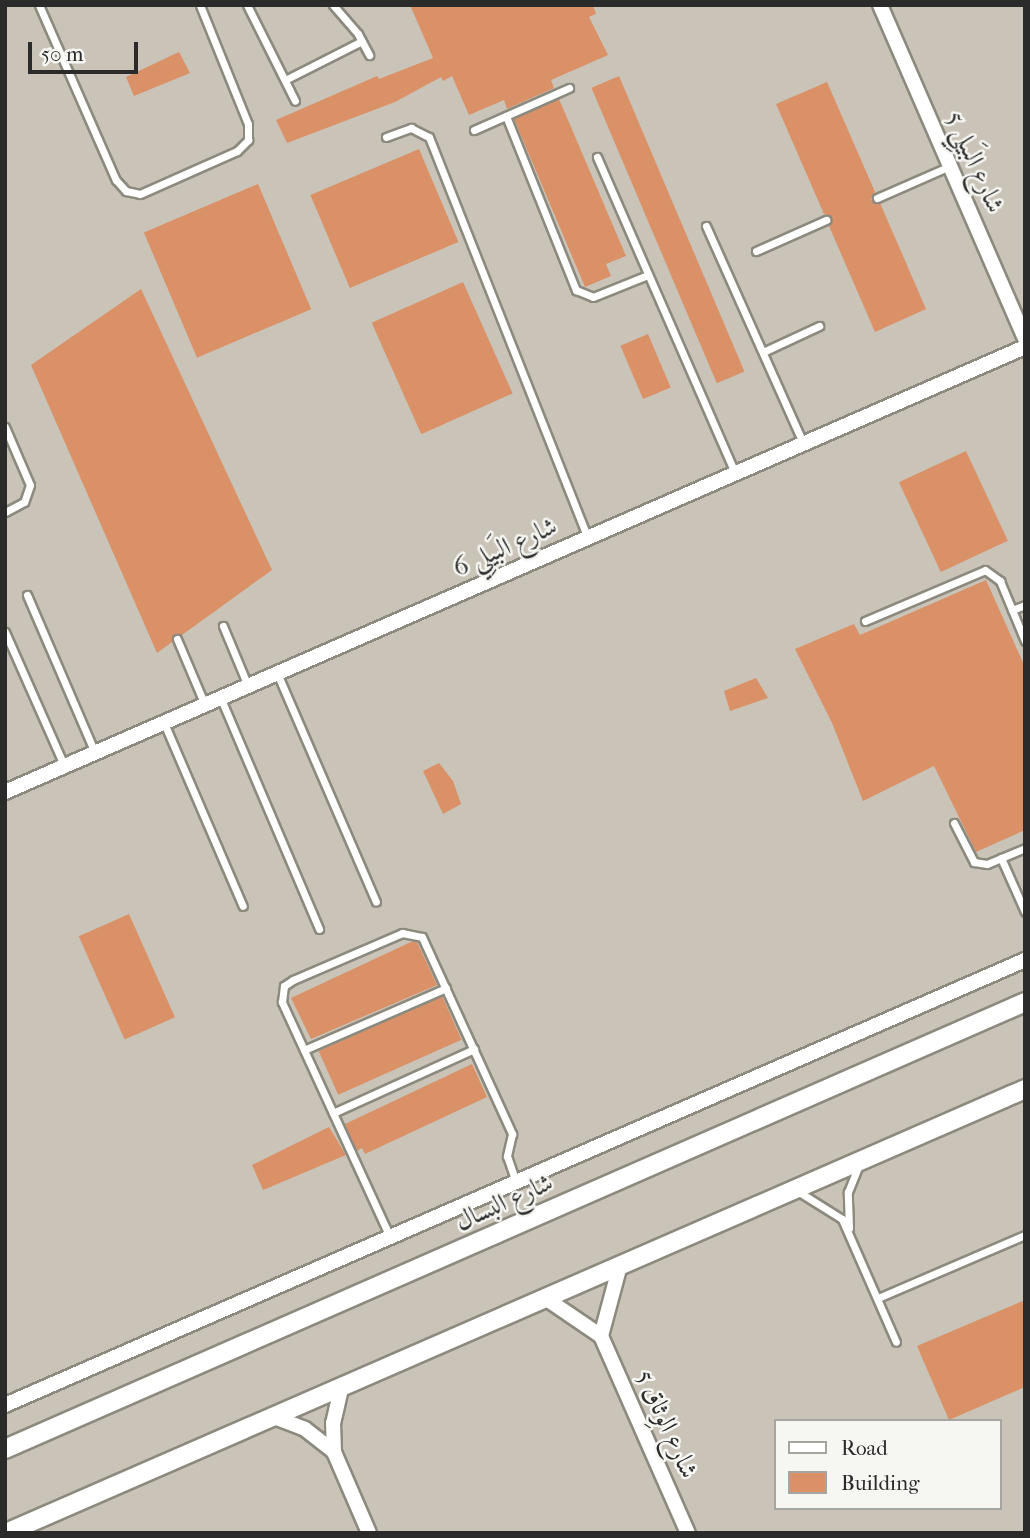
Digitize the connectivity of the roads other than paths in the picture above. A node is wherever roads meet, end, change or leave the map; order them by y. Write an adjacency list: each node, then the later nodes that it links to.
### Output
1 (39, 5): 2 (lane)
2 (200, 5)
3 (247, 5): 8 (lane)
4 (333, 5): 6 (lane)
5 (880, 5): 15 (street, شارع البَيلِي 5)
6 (362, 41): 7 (lane); 8 (lane)
7 (369, 55)
8 (285, 80): 10 (lane)
9 (569, 88): 11 (lane)
10 (295, 101)
11 (506, 116): 12 (lane); 20 (lane)
12 (474, 130)
13 (386, 136): 29 (lane)
14 (597, 157): 20 (lane)
15 (950, 166): 16 (lane); 22 (street, شارع البَيلِي 5)
16 (877, 198)
17 (826, 220): 19 (lane)
18 (706, 226): 24 (lane)
19 (756, 251)
20 (648, 275): 27 (lane)
21 (819, 327): 24 (lane)
22 (1025, 338)
23 (1025, 347): 26 (street, شارع البَيلِي 6)
24 (763, 352): 26 (lane)
25 (5, 426): 28 (lane)
26 (804, 444): 27 (street, شارع البَيلِي 6)
27 (735, 474): 29 (street, شارع البَيلِي 6)
28 (5, 512)
29 (587, 538): 38 (street, شارع البَيلِي 6)
30 (27, 594): 43 (lane)
31 (1025, 605): 32 (lane)
32 (1012, 610): 33 (lane); 37 (lane)
33 (865, 621)
34 (223, 626): 39 (lane)
35 (5, 632): 44 (lane)
36 (177, 639): 41 (lane)
37 (1025, 641)
38 (277, 673): 39 (street, شارع البَيلِي 6); 49 (lane)
39 (248, 686): 40 (street, شارع البَيلِي 6)
40 (221, 698): 41 (street, شارع البَيلِي 6); 52 (lane)
41 (205, 705): 42 (street, شارع البَيلِي 6)
42 (163, 723): 43 (street, شارع البَيلِي 6); 50 (lane)
43 (95, 753): 44 (street, شارع البَيلِي 6)
44 (64, 766): 45 (street, شارع البَيلِي 6)
45 (5, 792)
46 (954, 823): 48 (lane)
47 (1025, 848): 48 (lane)
48 (1001, 858): 51 (lane)
49 (376, 902)
50 (243, 906)
51 (1025, 912)
52 (319, 929)
53 (1025, 960): 61 (street)
54 (446, 988): 56 (lane); 57 (lane); 57 (lane)
55 (1025, 1002): 74 (street, شارع البسال)
56 (474, 1049): 59 (lane); 61 (lane)
57 (304, 1050): 59 (lane)
58 (1025, 1089): 60 (street)
59 (333, 1113): 65 (lane)
60 (862, 1160): 62 (street); 63 (lane)
61 (516, 1182): 65 (street)
62 (795, 1190): 63 (lane); 66 (street)
63 (851, 1235): 67 (lane)
64 (1025, 1235): 67 (lane)
65 (390, 1237): 72 (street)
66 (619, 1269): 68 (street); 69 (street)
67 (878, 1298): 70 (lane)
68 (548, 1300): 69 (street); 71 (street)
69 (601, 1336): 78 (street, شارع الوِثاق 5)
70 (896, 1342)
71 (341, 1389): 73 (street); 75 (street)
72 (5, 1405)
73 (274, 1417): 75 (street); 76 (street)
74 (5, 1449)
75 (334, 1452): 77 (street)
76 (6, 1533)
77 (369, 1533)
78 (688, 1533)

